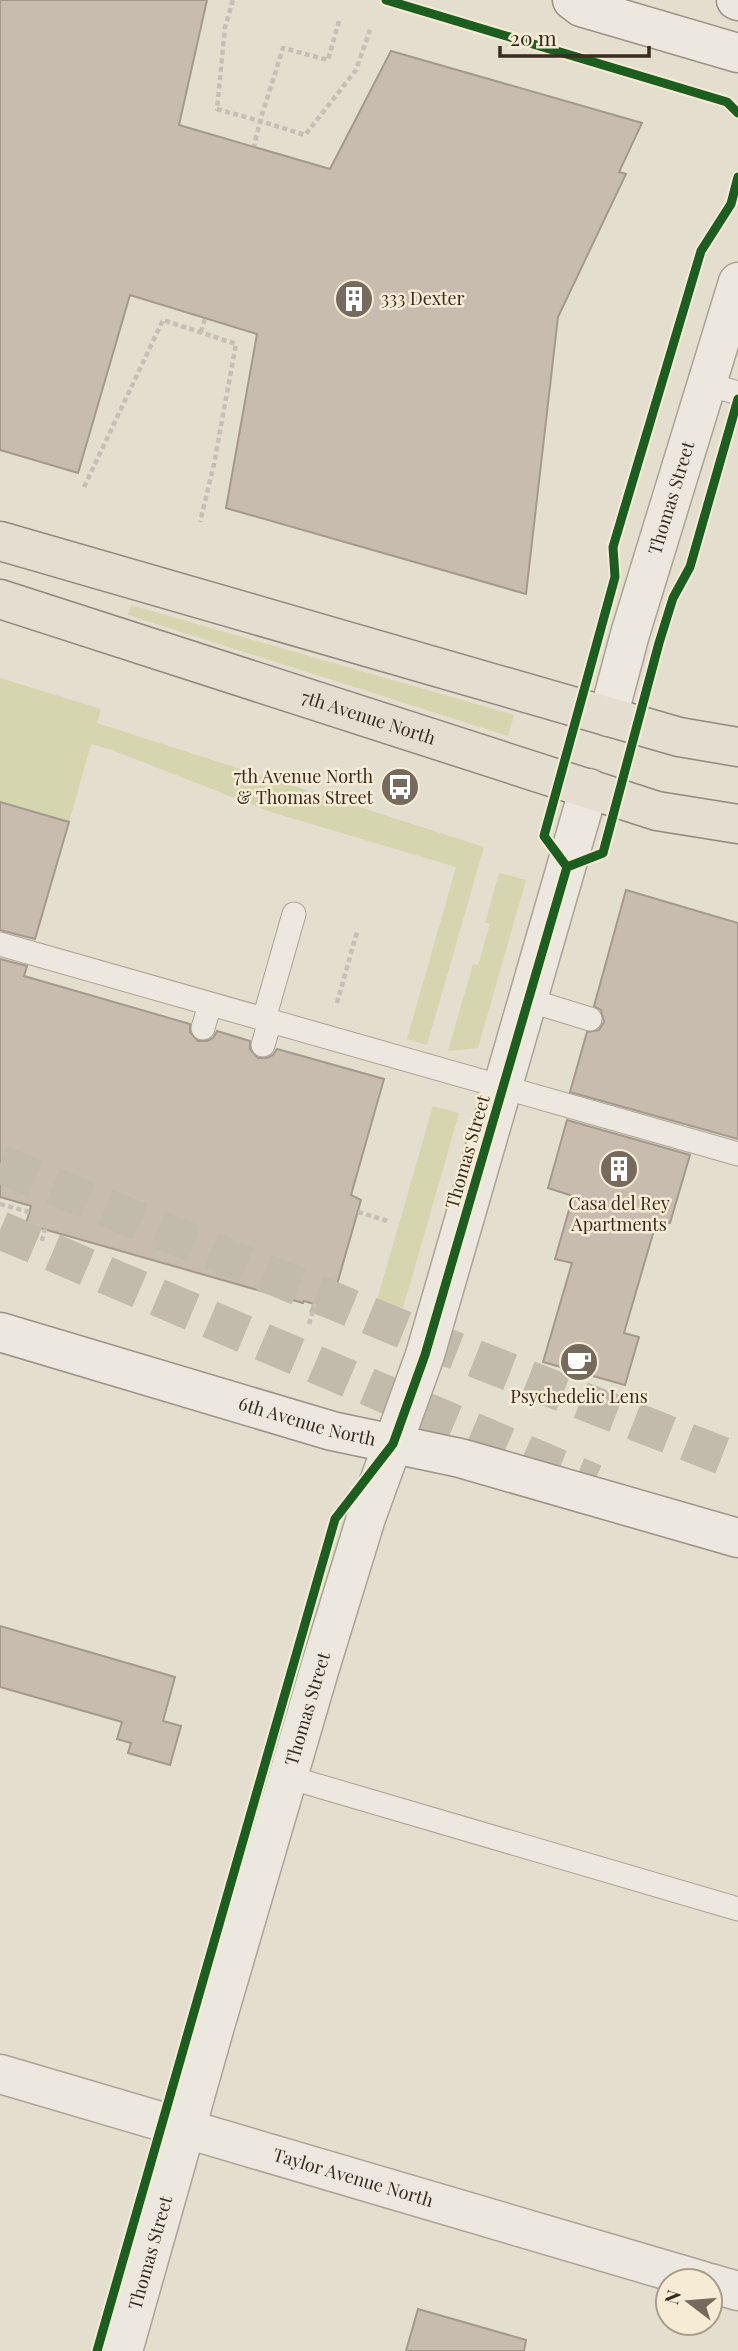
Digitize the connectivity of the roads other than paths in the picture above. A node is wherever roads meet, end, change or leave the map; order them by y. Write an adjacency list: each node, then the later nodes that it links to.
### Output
1 (572, 0): 2 (street)
2 (738, 53)
3 (738, 282): 4 (street, Thomas Street)
4 (723, 388): 7 (street, Thomas Street)
5 (0, 541): 7 (main road)
6 (0, 599): 9 (main road, 7th Avenue North)
7 (608, 717): 8 (main road)
8 (738, 747)
9 (589, 788): 10 (main road, 7th Avenue North); 13 (street, Thomas Street)
10 (738, 824)
11 (294, 914): 16 (lane)
12 (0, 944): 14 (lane)
13 (528, 1000): 15 (lane); 19 (street, Thomas Street)
14 (210, 1004): 16 (lane); 17 (lane)
15 (590, 1019)
16 (267, 1020): 18 (lane); 19 (lane)
17 (203, 1028)
18 (263, 1045)
19 (503, 1088): 20 (lane); 22 (street, Thomas Street)
20 (738, 1154)
21 (0, 1332): 22 (street, 6th Avenue North)
22 (393, 1444): 23 (street, 6th Avenue North); 24 (street, Thomas Street)
23 (738, 1538)
24 (288, 1777): 25 (lane); 27 (street, Thomas Street)
25 (738, 1909)
26 (0, 2074): 27 (street, Taylor Avenue North)
27 (187, 2128): 28 (street, Taylor Avenue North); 29 (street, Thomas Street)
28 (657, 2267)
29 (123, 2351)

